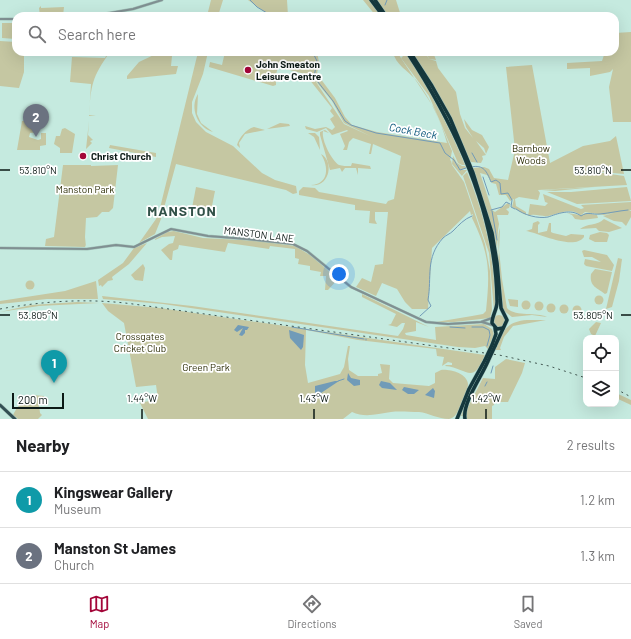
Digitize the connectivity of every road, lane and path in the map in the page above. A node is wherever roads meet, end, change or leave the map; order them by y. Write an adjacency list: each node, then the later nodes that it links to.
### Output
1 (162, 0): 4 (street)
2 (371, 0): 5 (highway)
3 (375, 0): 6 (highway)
4 (115, 12)
5 (380, 12)
6 (383, 12)
7 (0, 19): 8 (street)
8 (12, 19)
9 (409, 56): 11 (highway)
10 (413, 56): 11 (highway)
11 (466, 158): 12 (highway)
12 (472, 174): 14 (highway); 15 (highway)
13 (0, 248): 16 (street, MANSTON LANE)
14 (504, 314): 15 (highway); 18 (highway)
15 (493, 317): 16 (street, MANSTON LANE); 17 (highway)
16 (481, 322): 17 (street, MANSTON LANE)
17 (494, 327): 18 (highway); 19 (highway)
18 (503, 328): 19 (highway)
19 (493, 345): 20 (highway, bridge)
20 (487, 360): 23 (highway); 24 (highway)
21 (0, 405): 22 (main road)
22 (15, 419)
23 (457, 419): 24 (highway)
24 (464, 419)

